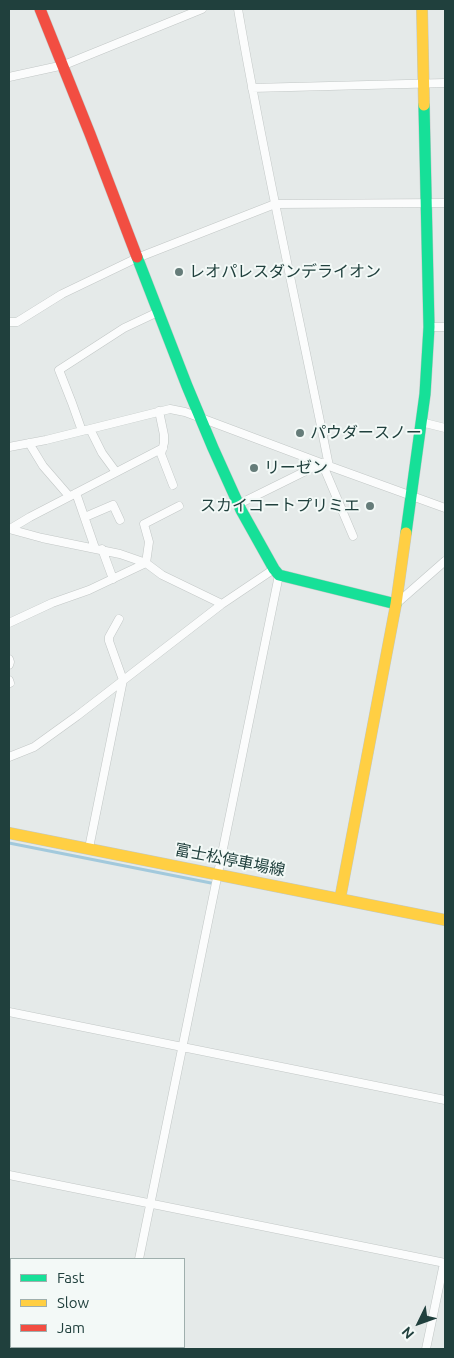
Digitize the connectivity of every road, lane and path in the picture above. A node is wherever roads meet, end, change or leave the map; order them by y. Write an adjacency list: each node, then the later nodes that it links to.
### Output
1 (40, 9): 5 (street)
2 (202, 9): 5 (street)
3 (238, 9): 9 (street)
4 (422, 9): 7 (street)
5 (64, 65): 6 (street); 13 (street)
6 (9, 77)
7 (424, 83): 8 (street); 9 (street); 12 (street)
8 (445, 83)
9 (252, 88): 11 (street)
10 (445, 203): 12 (street)
11 (275, 204): 12 (street); 13 (street); 27 (street)
12 (427, 204): 16 (street)
13 (137, 258): 14 (street); 15 (street)
14 (158, 312): 19 (street); 23 (street)
15 (9, 322)
16 (429, 327): 17 (street); 20 (street)
17 (445, 327)
18 (159, 411): 19 (street); 22 (street); 26 (street)
19 (200, 418): 27 (street); 32 (street)
20 (421, 422): 21 (street); 31 (street)
21 (445, 428)
22 (90, 429): 23 (street); 28 (street)
23 (82, 431): 24 (street)
24 (29, 443): 25 (street); 30 (street)
25 (9, 447)
26 (163, 448): 28 (street); 29 (street)
27 (326, 464): 31 (street); 32 (street); 38 (street)
28 (116, 472): 30 (street)
29 (173, 485)
30 (73, 494): 35 (street); 37 (street)
31 (410, 495): 34 (street); 45 (street)
32 (238, 504): 42 (street)
33 (179, 506): 41 (street)
34 (445, 508)
35 (85, 517): 36 (street); 39 (street)
36 (120, 520)
37 (9, 529): 39 (street)
38 (353, 536)
39 (98, 548): 41 (street); 43 (street)
40 (445, 561): 45 (street)
41 (146, 563): 43 (street); 44 (street)
42 (276, 572): 44 (street); 45 (street); 54 (street)
43 (113, 579): 47 (street)
44 (222, 604): 50 (street)
45 (396, 604): 55 (street)
46 (119, 619): 50 (street)
47 (9, 623)
48 (9, 659): 49 (street)
49 (9, 665)
50 (123, 680): 51 (street); 53 (street)
51 (9, 757)
52 (9, 833): 53 (street, 富士松停車場線)
53 (89, 848): 54 (street, 富士松停車場線)
54 (218, 874): 55 (street, 富士松停車場線); 58 (street)
55 (340, 899): 56 (street, 富士松停車場線)
56 (445, 920)
57 (9, 1012): 58 (street)
58 (182, 1048): 59 (street); 61 (street)
59 (445, 1100)
60 (9, 1175): 61 (street)
61 (150, 1204): 62 (street); 63 (street)
62 (139, 1258)
63 (445, 1263): 64 (street)
64 (426, 1349)

